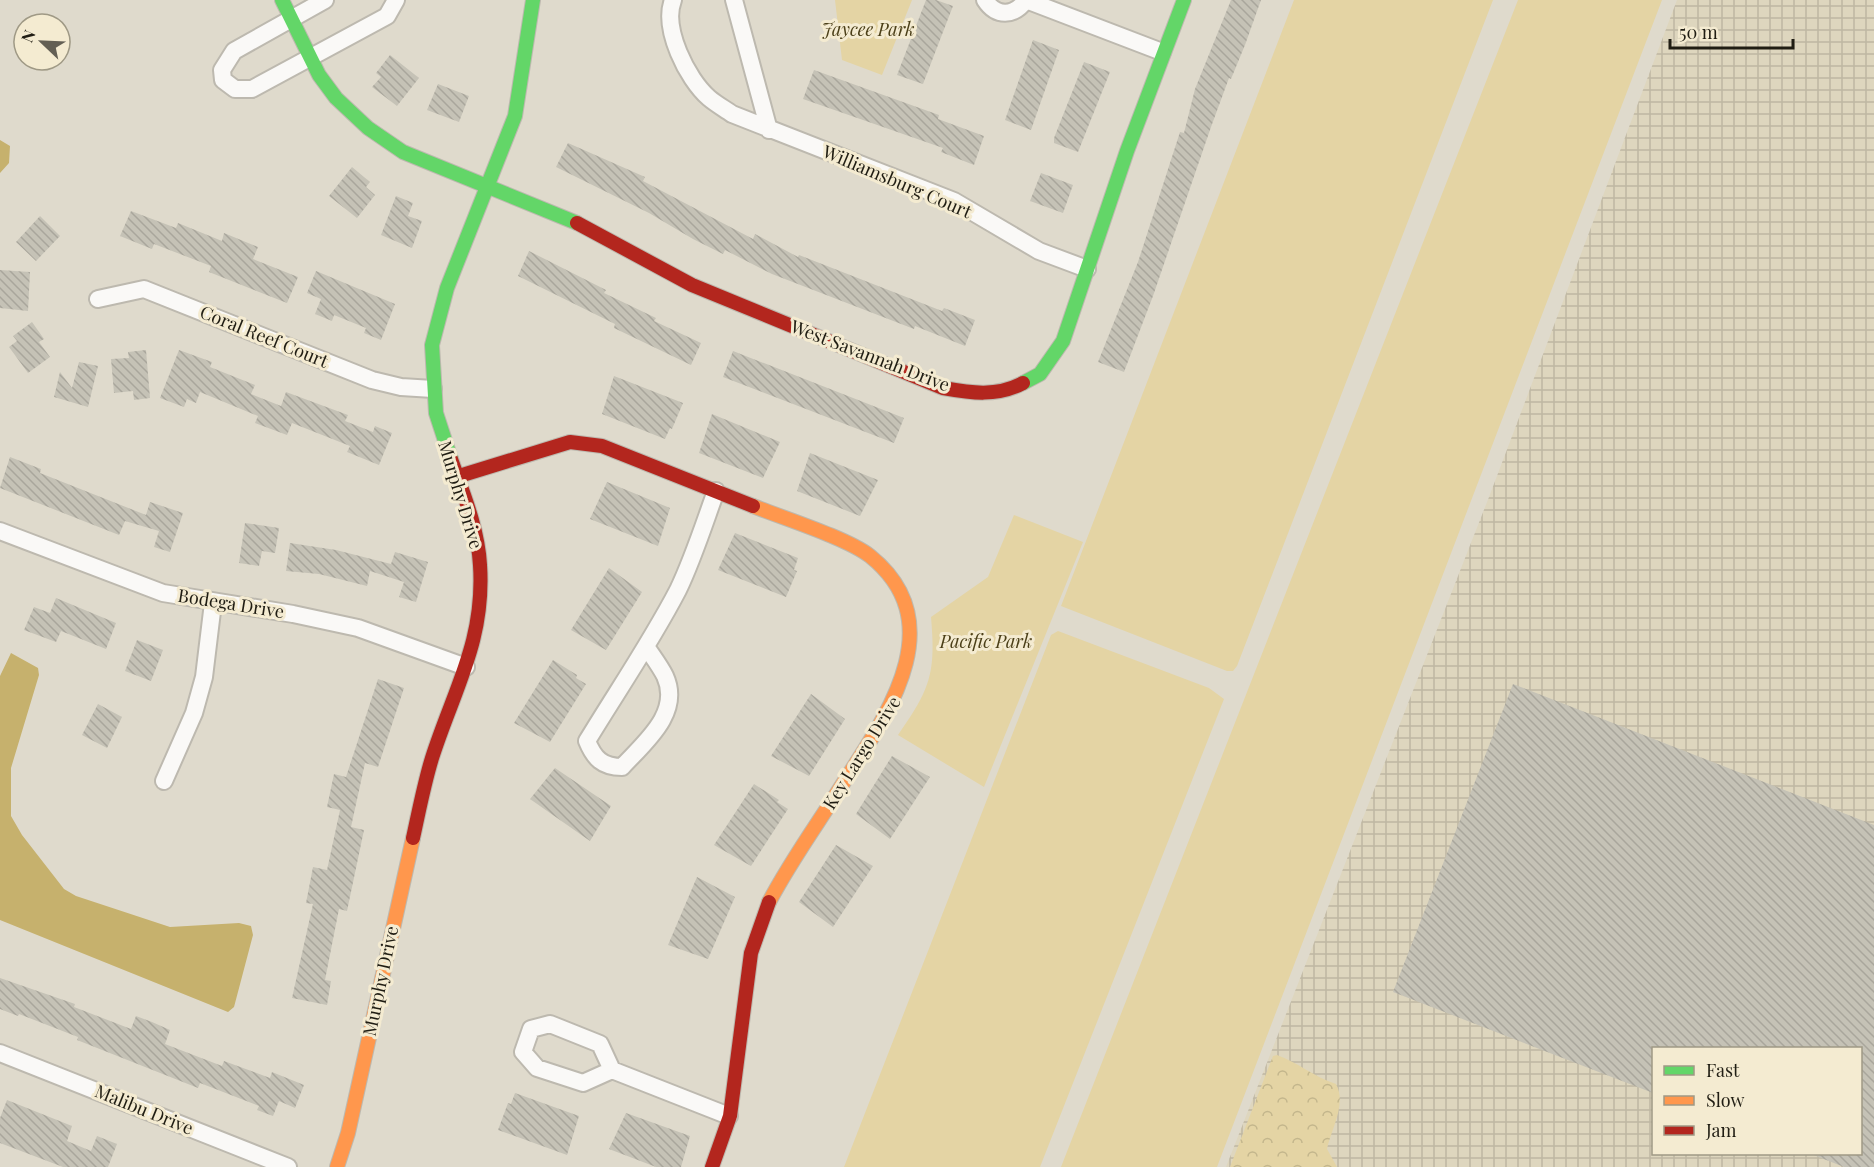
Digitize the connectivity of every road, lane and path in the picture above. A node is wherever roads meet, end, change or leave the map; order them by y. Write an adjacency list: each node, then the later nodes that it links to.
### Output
1 (282, 0): 10 (street, West Savannah Drive)
2 (325, 0): 10 (street)
3 (396, 0): 12 (street)
4 (533, 0): 14 (street, Murphy Drive)
5 (673, 0): 13 (street, Williamsburg Court)
6 (734, 0): 13 (street)
7 (985, 0): 8 (street)
8 (1026, 0): 11 (street)
9 (1184, 0): 11 (street, West Savannah Drive)
10 (292, 18): 12 (street, West Savannah Drive); 12 (street)
11 (1162, 52): 15 (street, West Savannah Drive)
12 (311, 59): 14 (street, West Savannah Drive)
13 (769, 130): 15 (street, Williamsburg Court)
14 (487, 188): 15 (street, West Savannah Drive); 17 (street, Murphy Drive)
15 (1088, 269)
16 (98, 299): 17 (street, Coral Reef Court)
17 (433, 388): 18 (street, Murphy Drive)
18 (456, 477): 19 (street, Key Largo Drive); 23 (street, Murphy Drive)
19 (716, 491): 22 (street); 27 (street, Key Largo Drive)
20 (0, 531): 21 (street, Bodega Drive)
21 (213, 603): 23 (street, Bodega Drive); 24 (street)
22 (647, 648): 22 (street)
23 (466, 667): 29 (street, Murphy Drive)
24 (164, 781)
25 (0, 1053): 28 (street, Malibu Drive)
26 (612, 1071): 26 (street); 27 (street)
27 (729, 1116): 30 (street, Key Largo Drive)
28 (288, 1167)
29 (337, 1167)
30 (712, 1167)

